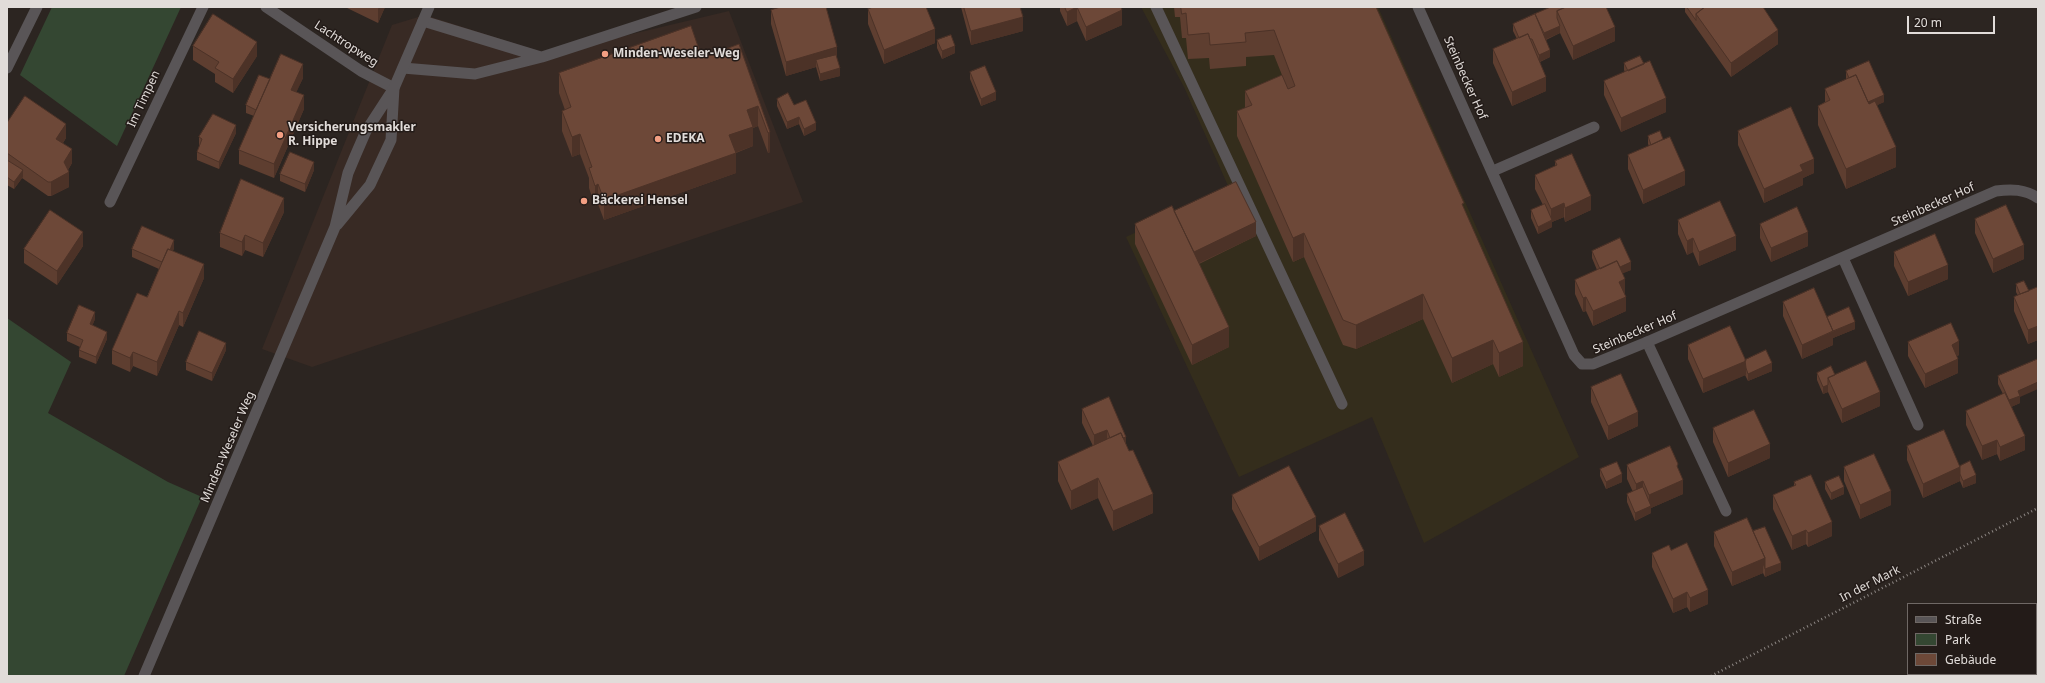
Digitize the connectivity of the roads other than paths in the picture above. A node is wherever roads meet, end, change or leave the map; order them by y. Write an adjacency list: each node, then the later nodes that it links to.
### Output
1 (37, 7): 10 (street)
2 (202, 7): 16 (street, Im Timpen)
3 (266, 7): 12 (street, Lachtropweg)
4 (429, 7): 8 (street, Minden-Weseler Weg)
5 (696, 7): 9 (street)
6 (1156, 7): 20 (street)
7 (1418, 7): 14 (street, Steinbecker Hof)
8 (423, 21): 9 (street); 11 (street, Minden-Weseler Weg)
9 (542, 57): 11 (street)
10 (7, 68)
11 (402, 68): 12 (street, Minden-Weseler Weg)
12 (394, 88): 17 (street, Minden-Weseler Weg); 17 (street, Minden-Weseler Weg)
13 (1594, 127): 14 (street)
14 (1493, 172): 19 (street, Steinbecker Hof)
15 (2038, 198): 18 (street, Steinbecker Hof)
16 (110, 202)
17 (335, 228): 23 (street, Minden-Weseler Weg)
18 (1843, 258): 19 (street, Steinbecker Hof); 21 (street)
19 (1647, 342): 22 (street)
20 (1342, 404)
21 (1918, 425)
22 (1726, 511)
23 (144, 676)

